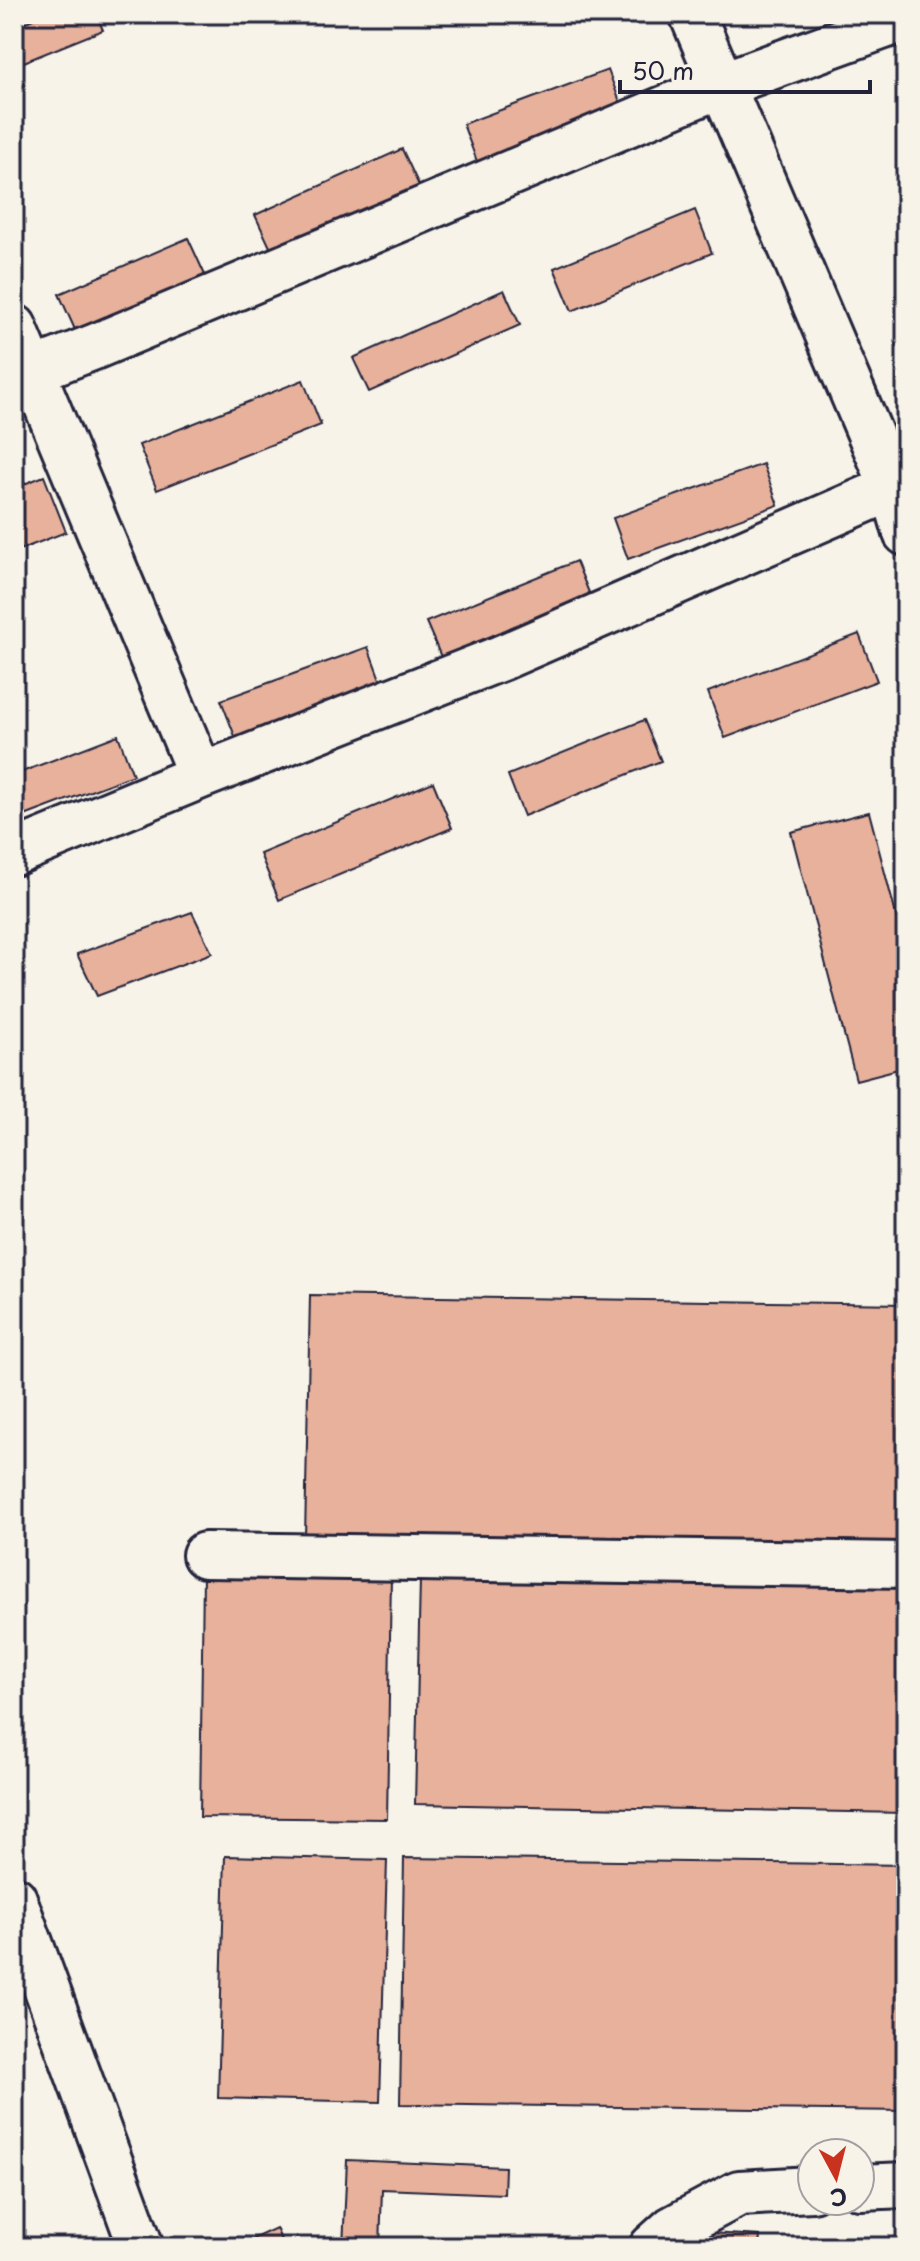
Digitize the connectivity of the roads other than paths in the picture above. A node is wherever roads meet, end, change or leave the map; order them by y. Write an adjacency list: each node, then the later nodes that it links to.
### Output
1 (692, 14): 3 (street)
2 (906, 18): 3 (street)
3 (721, 85): 5 (street); 6 (street)
4 (14, 327): 5 (street)
5 (23, 374): 8 (street)
6 (899, 485): 7 (street); 8 (street)
7 (906, 533)
8 (201, 776): 9 (street)
9 (14, 853)
10 (205, 1555): 11 (street)
11 (906, 1565)
12 (14, 1899): 16 (street)
13 (906, 2185): 14 (street)
14 (876, 2186)
15 (796, 2190): 17 (street)
16 (141, 2247)
17 (652, 2247)

